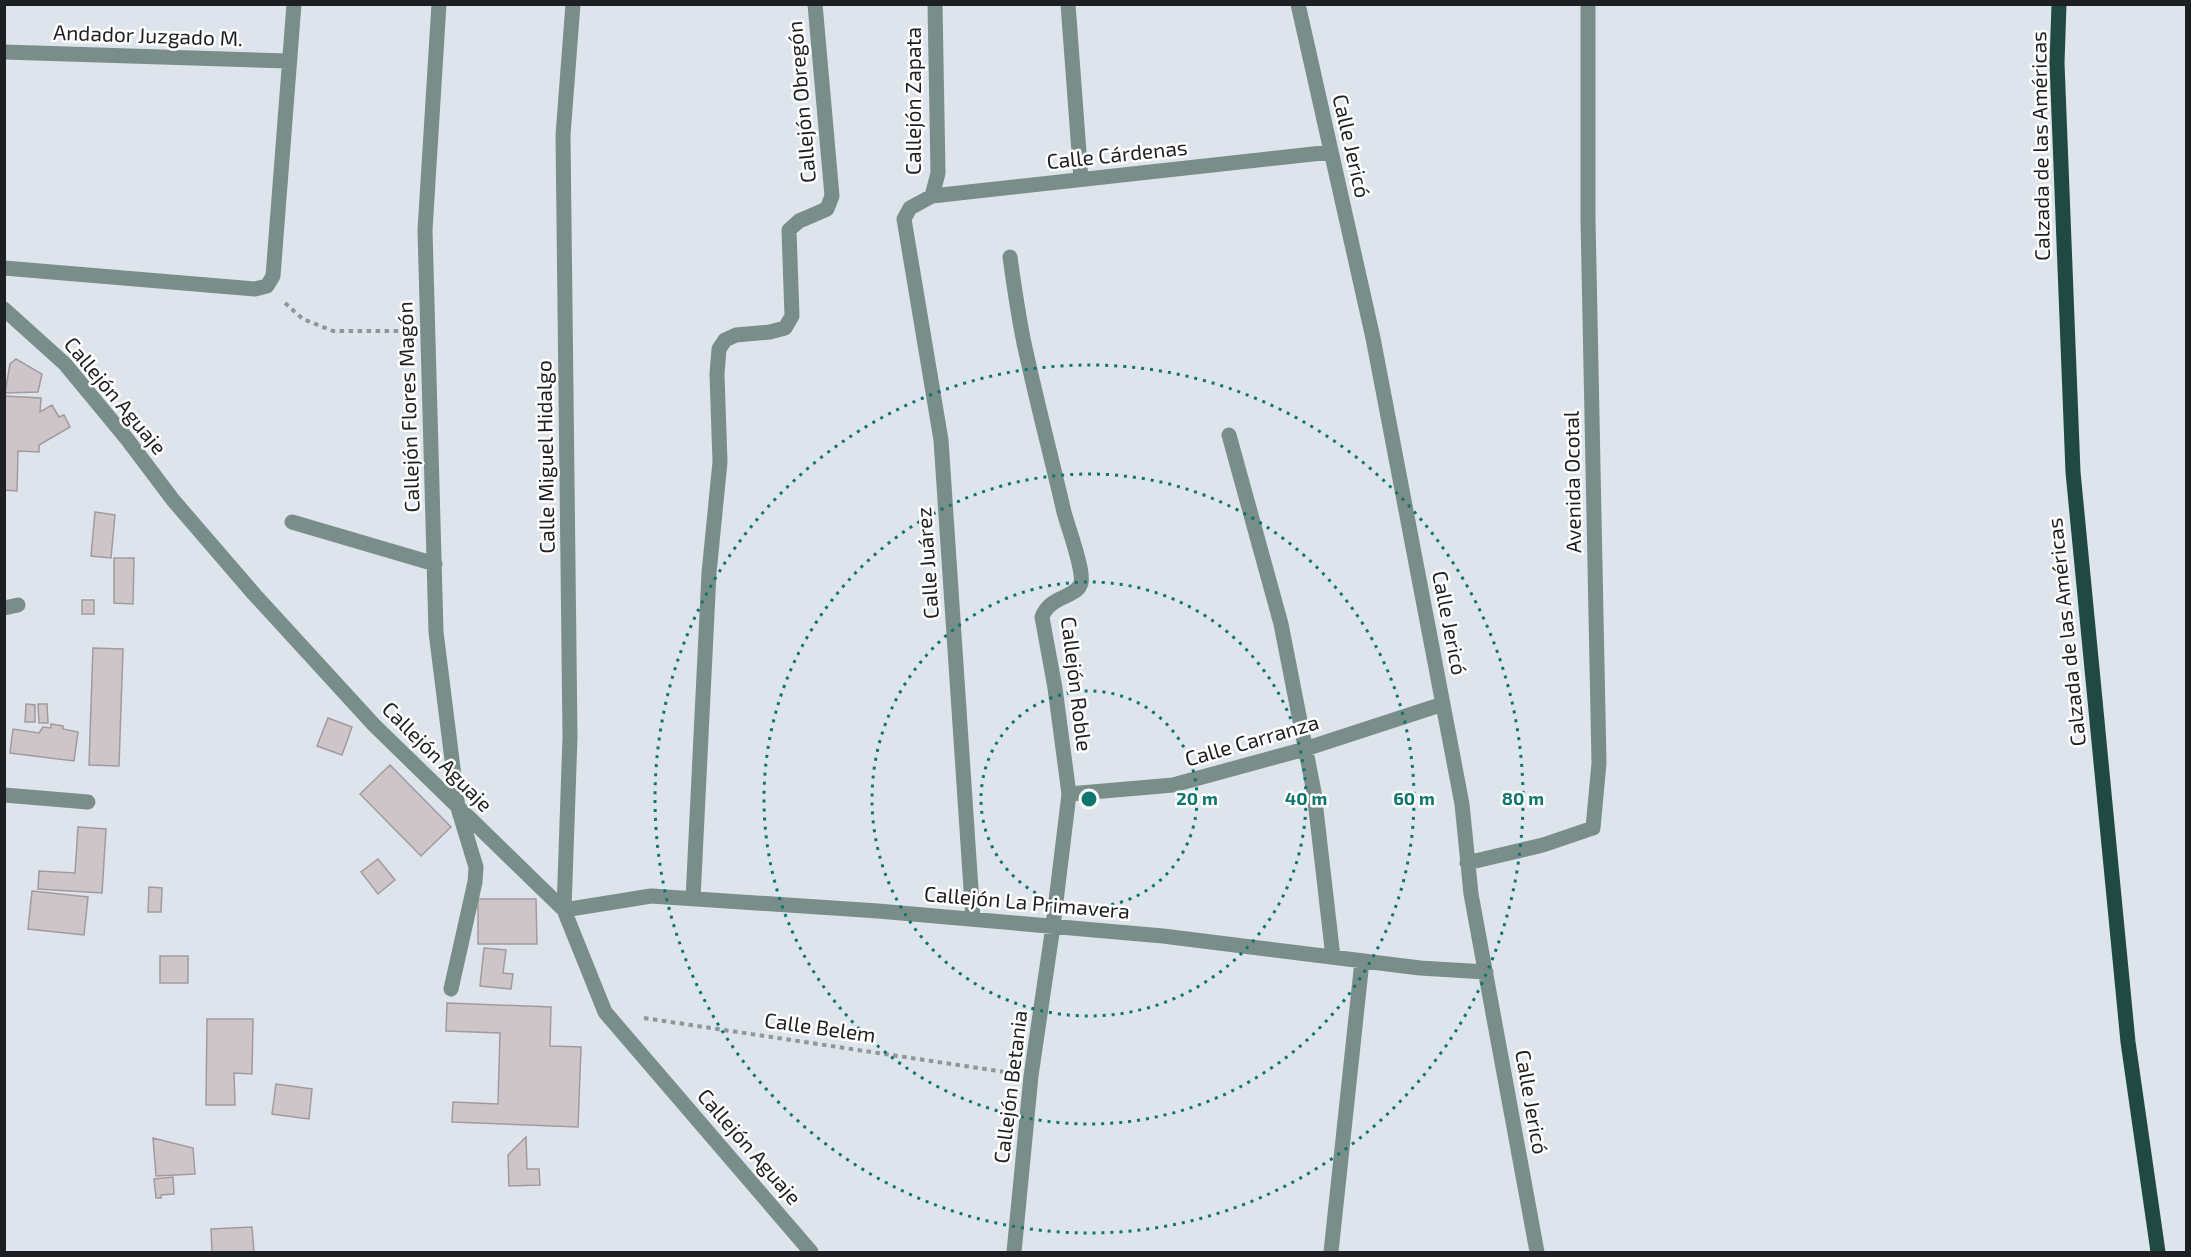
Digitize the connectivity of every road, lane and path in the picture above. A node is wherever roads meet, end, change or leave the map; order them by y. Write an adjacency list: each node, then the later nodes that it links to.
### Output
1 (294, 4): 11 (street)
2 (439, 4): 20 (street, Callejón Flores Magón)
3 (573, 4): 32 (street, Calle Miguel Hidalgo)
4 (815, 4): 31 (street, Callejón Obregón)
5 (935, 4): 14 (street, Callejón Zapata)
6 (1068, 4): 13 (street)
7 (1298, 4): 12 (street, Calle Jericó)
8 (1588, 4): 30 (street, Avenida Ocotal)
9 (2059, 4): 45 (main road, Calzada de las Américas)
10 (4, 52): 11 (street, Andador Juzgado M.)
11 (289, 61): 18 (street)
12 (1331, 152): 13 (street, Calle Cárdenas); 24 (street, Calle Jericó)
13 (1081, 180): 14 (street, Calle Cárdenas)
14 (932, 196): 15 (street, Calle Cárdenas)
15 (909, 208): 33 (street, Calle Juárez)
16 (1010, 257): 26 (street, Callejón Roble)
17 (4, 268): 18 (street)
18 (267, 286): 20 (path)
19 (4, 309): 29 (street, Callejón Aguaje)
20 (428, 331): 23 (street, Callejón Flores Magón)
21 (1229, 435): 25 (street)
22 (292, 522): 23 (street)
23 (435, 564): 29 (street, Callejón Flores Magón)
24 (1443, 704): 25 (street, Calle Carranza); 30 (street, Calle Jericó)
25 (1305, 749): 26 (street, Calle Carranza); 35 (street)
26 (1069, 794): 34 (street, Callejón Roble)
27 (4, 795): 28 (street)
28 (88, 802)
29 (458, 808): 32 (street, Callejón Aguaje); 38 (street, Callejón Flores Magón)
30 (1467, 863): 37 (street, Calle Jericó)
31 (693, 899): 32 (street, Callejón La Primavera); 33 (street, Callejón La Primavera)
32 (564, 910): 39 (street, Callejón Aguaje)
33 (974, 919): 34 (street, Callejón La Primavera)
34 (1053, 926): 35 (street, Callejón La Primavera); 40 (street, Callejón Betania)
35 (1333, 957): 36 (street, Callejón La Primavera)
36 (1362, 961): 37 (street, Callejón La Primavera); 43 (street)
37 (1486, 972): 44 (street, Calle Jericó)
38 (451, 989)
39 (605, 1012): 40 (path, Calle Belem); 41 (street, Callejón Aguaje)
40 (1031, 1076): 42 (street, Callejón Betania)
41 (811, 1252)
42 (1014, 1252)
43 (1331, 1252)
44 (1537, 1252)
45 (2158, 1252)

